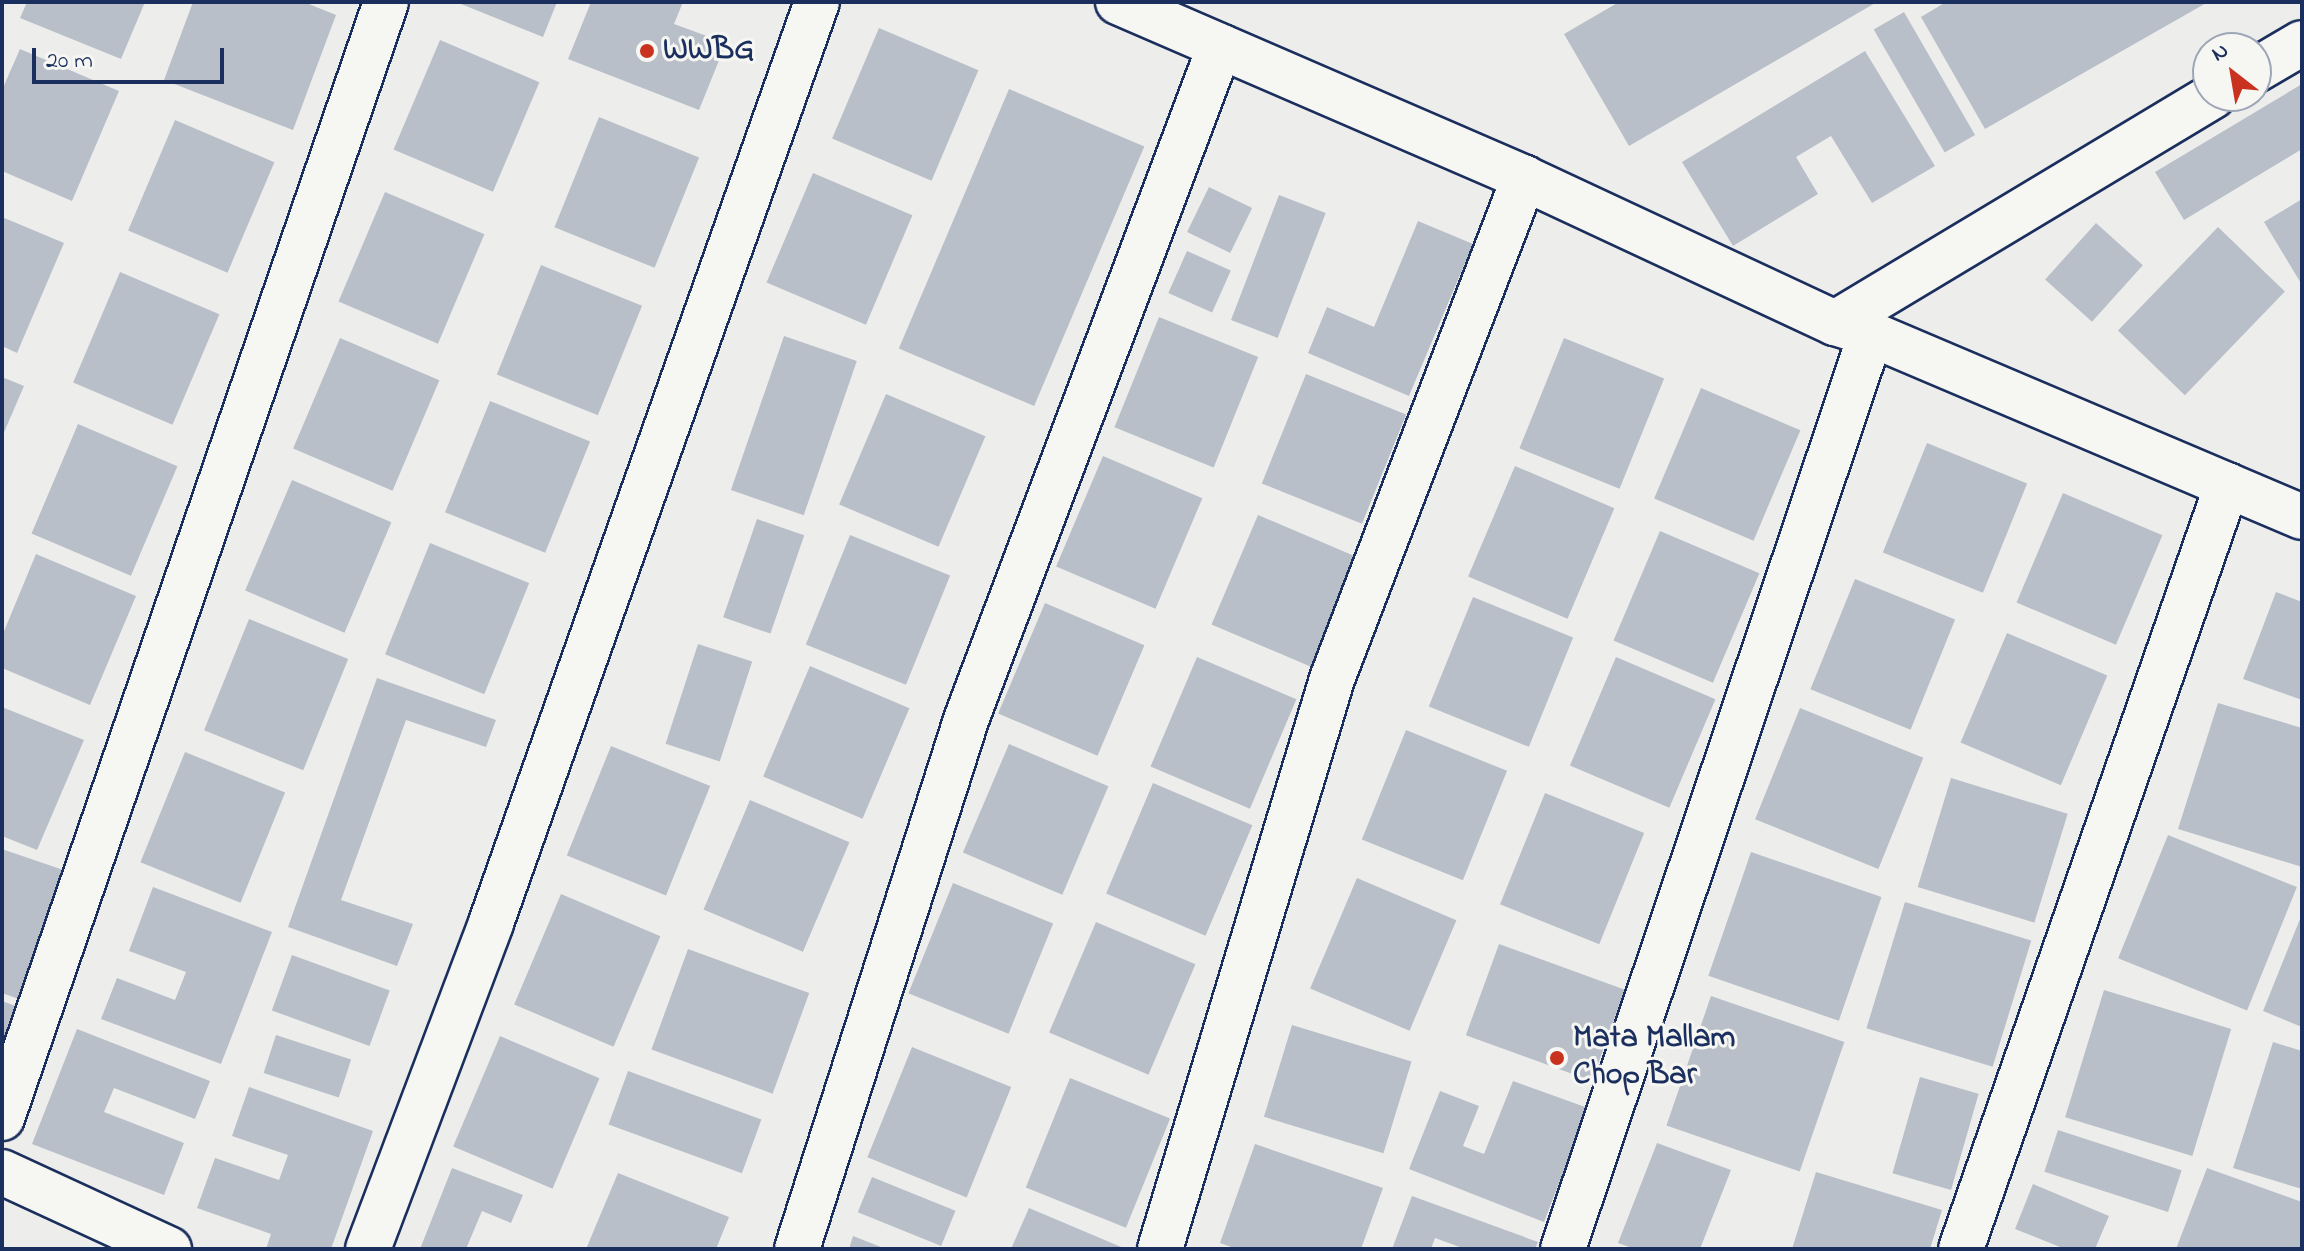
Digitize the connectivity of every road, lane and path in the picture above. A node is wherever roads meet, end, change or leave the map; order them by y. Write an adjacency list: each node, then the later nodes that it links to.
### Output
1 (386, 2): 12 (street)
2 (817, 2): 15 (street)
3 (1118, 2): 5 (street)
4 (2302, 43): 6 (street)
5 (1220, 46): 8 (street); 16 (street)
6 (2272, 61)
7 (2192, 110): 9 (street)
8 (1524, 178): 9 (street); 17 (street)
9 (1853, 329): 10 (street); 18 (street)
10 (2227, 485): 11 (street); 19 (street)
11 (2302, 517)
12 (2, 1118)
13 (2, 1172): 14 (street)
14 (169, 1249)
15 (368, 1249)
16 (797, 1249)
17 (1160, 1249)
18 (1563, 1249)
19 (1961, 1249)

